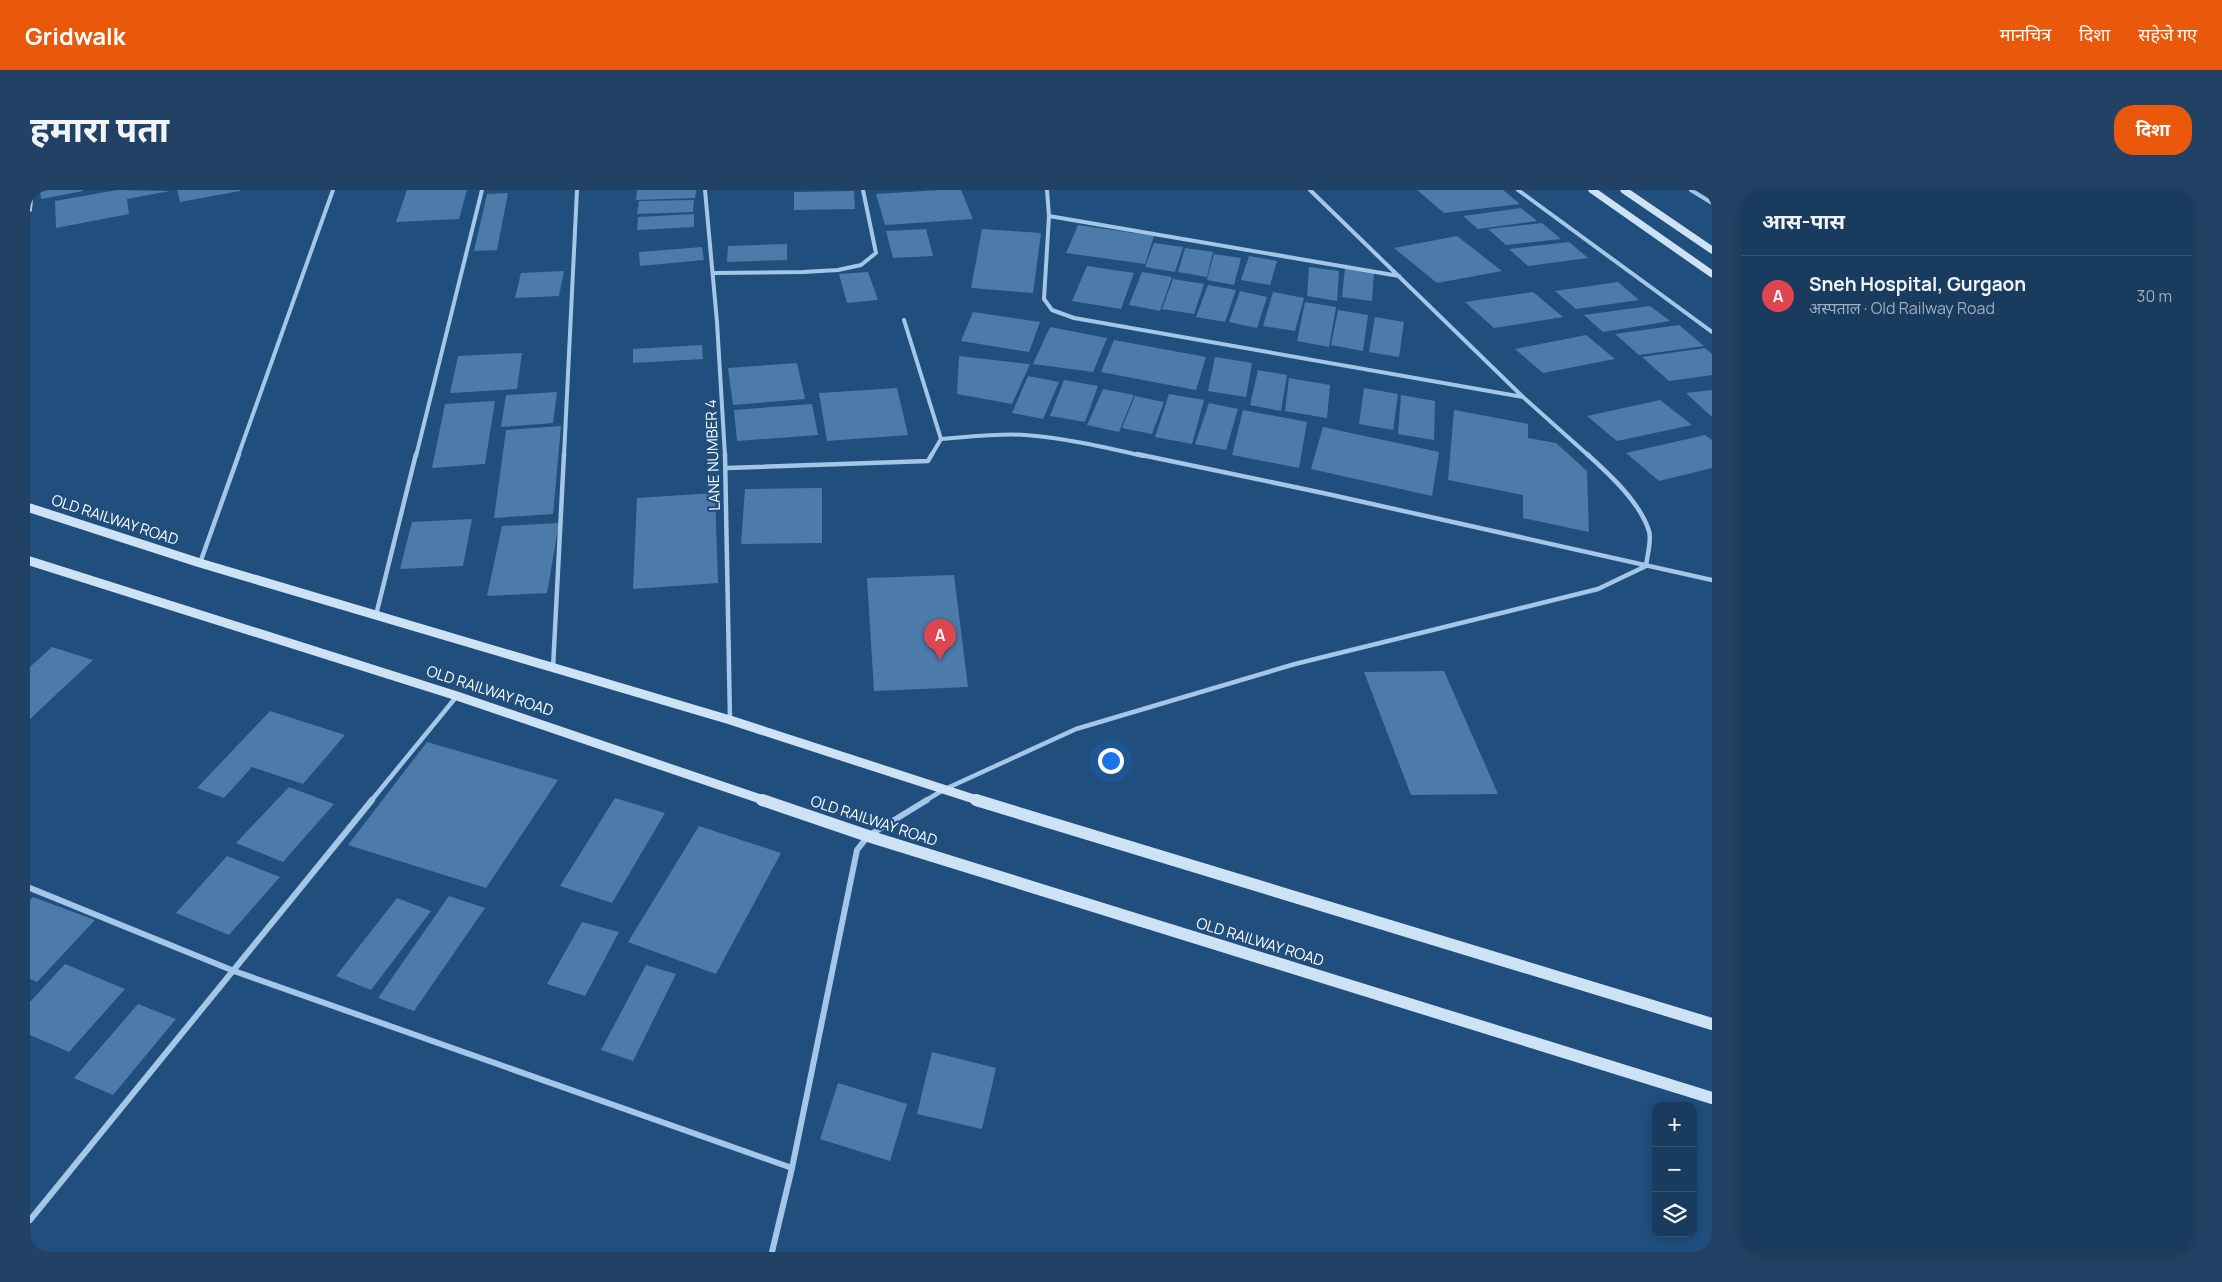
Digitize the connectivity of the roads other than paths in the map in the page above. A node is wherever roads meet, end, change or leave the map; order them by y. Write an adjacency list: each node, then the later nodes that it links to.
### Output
1 (32, 190): 14 (street)
2 (333, 190): 27 (street)
3 (482, 190): 30 (street)
4 (577, 190): 31 (street)
5 (705, 190): 17 (street, LANE NUMBER 4)
6 (863, 190): 17 (street)
7 (1047, 190): 15 (street)
8 (1310, 190): 19 (street)
9 (1518, 190): 21 (street)
10 (1592, 190): 18 (main road)
11 (1624, 190): 16 (main road)
12 (1691, 190): 13 (street)
13 (1712, 203)
14 (30, 210)
15 (1049, 216): 19 (street); 22 (street)
16 (1712, 250)
17 (715, 273): 24 (street, LANE NUMBER 4)
18 (1712, 274)
19 (1399, 276): 22 (street)
20 (904, 320): 23 (street)
21 (1712, 332)
22 (1523, 397): 28 (street)
23 (941, 439): 24 (street); 28 (street)
24 (727, 468): 33 (street, LANE NUMBER 4)
25 (30, 508): 27 (main road, OLD RAILWAY ROAD)
26 (30, 561): 32 (main road, OLD RAILWAY ROAD)
27 (200, 563): 30 (main road, OLD RAILWAY ROAD)
28 (1646, 566): 29 (street); 34 (street)
29 (1712, 580)
30 (376, 615): 31 (main road, OLD RAILWAY ROAD)
31 (553, 669): 33 (main road, OLD RAILWAY ROAD)
32 (457, 696): 35 (main road, OLD RAILWAY ROAD); 37 (street)
33 (730, 720): 34 (main road, OLD RAILWAY ROAD)
34 (943, 790): 35 (street); 38 (main road, OLD RAILWAY ROAD)
35 (868, 836): 39 (main road, OLD RAILWAY ROAD); 40 (street)
36 (30, 888): 37 (street)
37 (234, 971): 40 (street); 41 (street)
38 (1712, 1024)
39 (1712, 1098)
40 (792, 1168): 42 (street)
41 (30, 1220)
42 (772, 1252)

